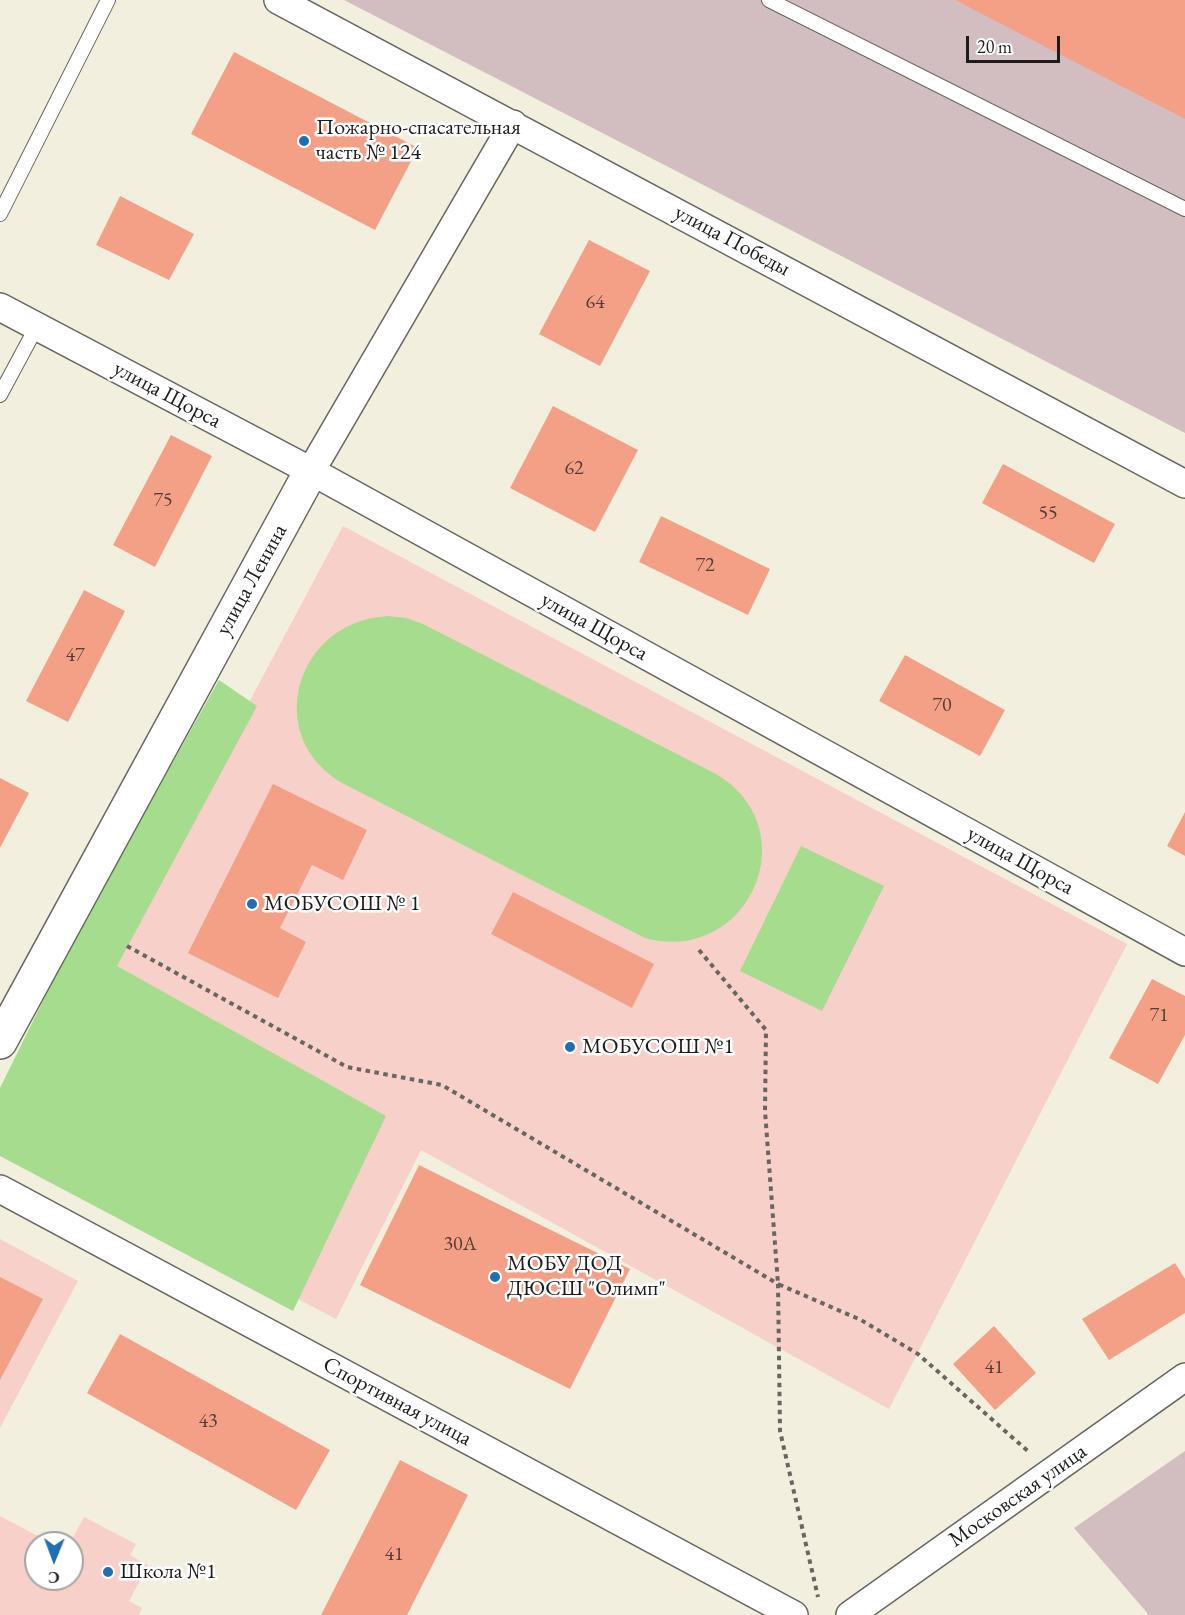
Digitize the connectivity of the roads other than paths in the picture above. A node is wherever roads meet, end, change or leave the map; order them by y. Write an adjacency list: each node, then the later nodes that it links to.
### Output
1 (108, 0): 6 (lane)
2 (278, 0): 4 (street, улица Победы)
3 (769, 0): 5 (lane)
4 (513, 124): 10 (street, улица Ленина); 11 (street, улица Победы)
5 (1185, 209)
6 (0, 214)
7 (0, 307): 8 (street, улица Щорса)
8 (37, 326): 9 (lane); 10 (street, улица Щорса)
9 (0, 395)
10 (312, 471): 12 (street, улица Щорса); 13 (street, улица Ленина)
11 (1185, 484)
12 (1185, 952)
13 (0, 1042)
14 (0, 1189): 16 (street, Спортивная улица)
15 (1185, 1377): 17 (street, Московская улица)
16 (794, 1615)
17 (850, 1615)

